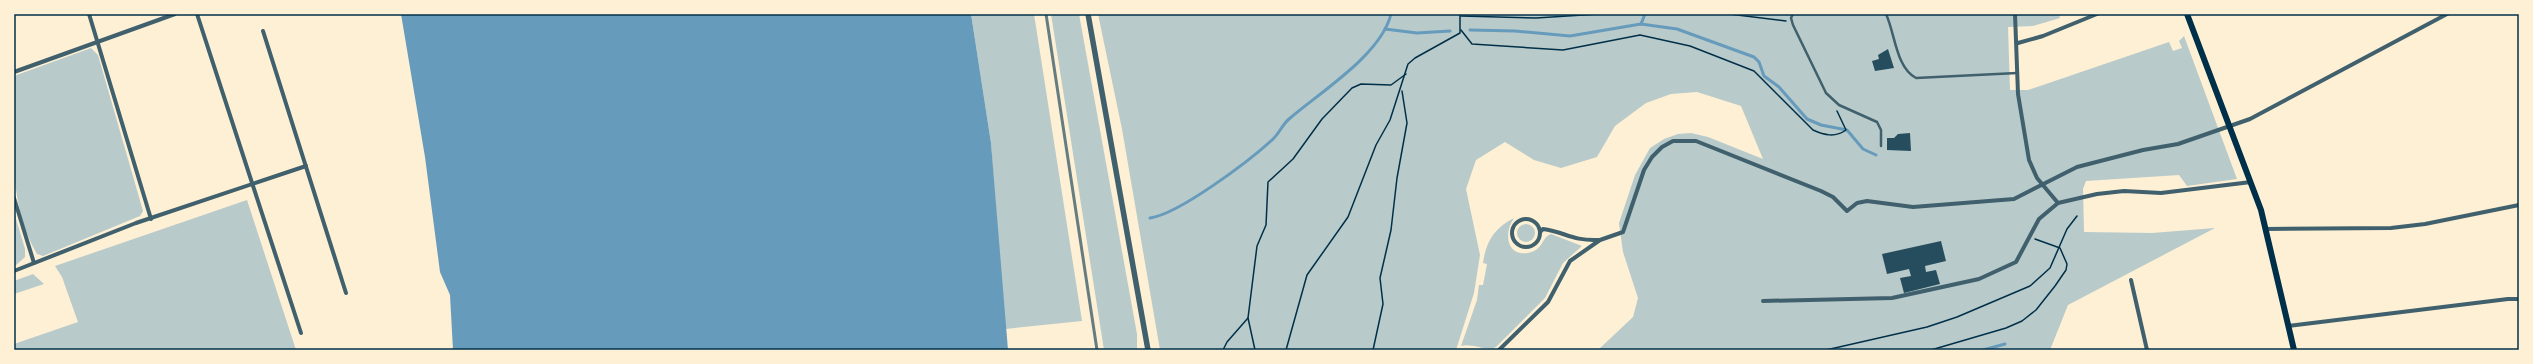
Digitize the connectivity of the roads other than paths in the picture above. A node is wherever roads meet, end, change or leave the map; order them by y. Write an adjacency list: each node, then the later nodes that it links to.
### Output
1 (89, 14): 13 (street)
2 (175, 14): 13 (street)
3 (197, 14): 20 (street)
4 (1088, 14): 38 (street)
5 (1793, 14): 18 (lane)
6 (1886, 14): 16 (lane)
7 (2015, 14): 14 (street)
8 (2097, 14): 14 (street)
9 (2187, 14): 17 (main road)
10 (2447, 14): 11 (street)
11 (2439, 16): 17 (street)
12 (263, 31): 19 (street)
13 (98, 42): 15 (street); 26 (street)
14 (2018, 43): 16 (street)
15 (14, 72)
16 (2018, 73): 22 (street)
17 (2229, 126): 21 (main road); 22 (street)
18 (1881, 146)
19 (306, 166): 20 (street); 33 (street)
20 (254, 182): 26 (street); 37 (street)
21 (2252, 182): 24 (street); 27 (main road)
22 (2043, 183): 24 (street); 29 (street)
23 (14, 198): 30 (street)
24 (2058, 203): 35 (street)
25 (2519, 205): 27 (street)
26 (151, 218): 30 (street)
27 (2266, 229): 36 (main road)
28 (1540, 232): 28 (street); 29 (street)
29 (1600, 240): 39 (street)
30 (34, 263): 31 (street)
31 (14, 272)
32 (2131, 280): 40 (street)
33 (346, 294)
34 (2519, 299): 36 (street)
35 (1763, 301)
36 (2288, 326): 41 (main road)
37 (301, 332)
38 (1148, 350)
39 (1499, 350)
40 (2146, 350)
41 (2294, 350)

